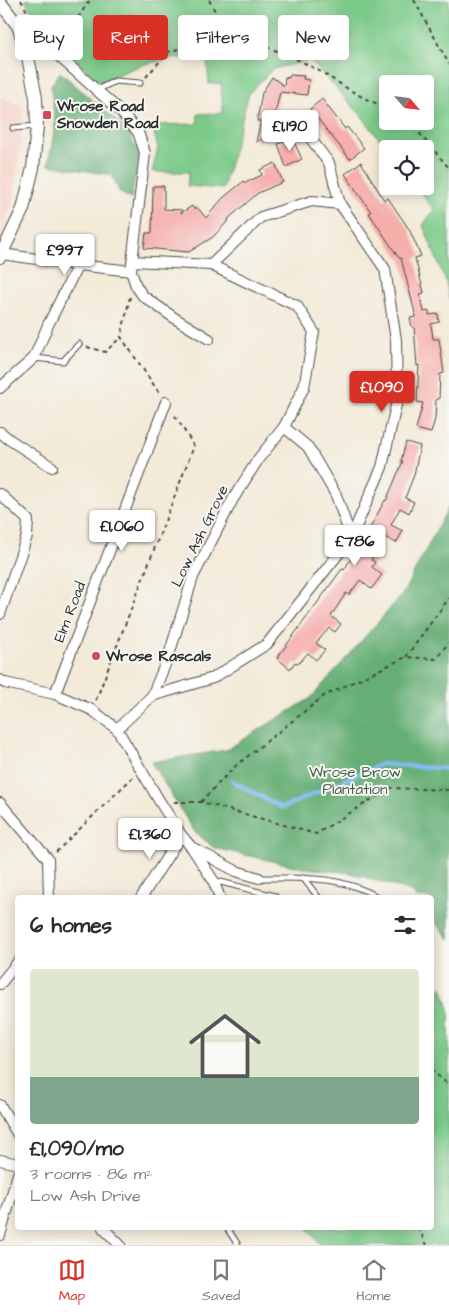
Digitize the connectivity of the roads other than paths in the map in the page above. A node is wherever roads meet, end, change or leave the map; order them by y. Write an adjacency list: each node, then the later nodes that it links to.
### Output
1 (0, 2): 2 (street)
2 (15, 22)
3 (29, 60): 8 (street)
4 (62, 60): 6 (street)
5 (140, 82): 6 (lane)
6 (96, 90): 14 (street)
7 (296, 119): 10 (street)
8 (37, 126): 9 (lane); 11 (street)
9 (13, 128)
10 (340, 204): 13 (street); 24 (street)
11 (1, 255): 12 (street)
12 (78, 265): 14 (street); 17 (street)
13 (211, 265): 14 (street); 20 (street, Low Ash Grove)
14 (132, 266): 15 (street)
15 (209, 339)
16 (79, 344): 17 (lane)
17 (34, 358): 18 (street)
18 (0, 388)
19 (166, 402): 27 (street, Elm Road)
20 (284, 426): 24 (street); 28 (street, Low Ash Grove)
21 (0, 432): 22 (street)
22 (52, 467)
23 (0, 494): 25 (street)
24 (351, 538): 28 (street)
25 (0, 614)
26 (0, 680): 27 (street)
27 (55, 694): 29 (street)
28 (152, 696): 29 (street)
29 (117, 729): 31 (street)
30 (0, 803): 36 (street)
31 (182, 835): 32 (street); 37 (street)
32 (192, 848): 33 (street); 35 (street)
33 (258, 878): 34 (lane)
34 (303, 878): 40 (lane); 41 (lane)
35 (212, 880): 38 (street); 39 (lane)
36 (49, 895)
37 (143, 895)
38 (219, 895)
39 (271, 895)
40 (317, 895)
41 (373, 895)
42 (15, 965): 43 (street)
43 (2, 979)
44 (0, 1105): 45 (street)
45 (15, 1130)
46 (0, 1160): 47 (street)
47 (15, 1163)
48 (15, 1184): 51 (street)
49 (105, 1230): 52 (street)
50 (227, 1230): 53 (lane)
51 (0, 1235)
52 (120, 1245)
53 (238, 1245)

